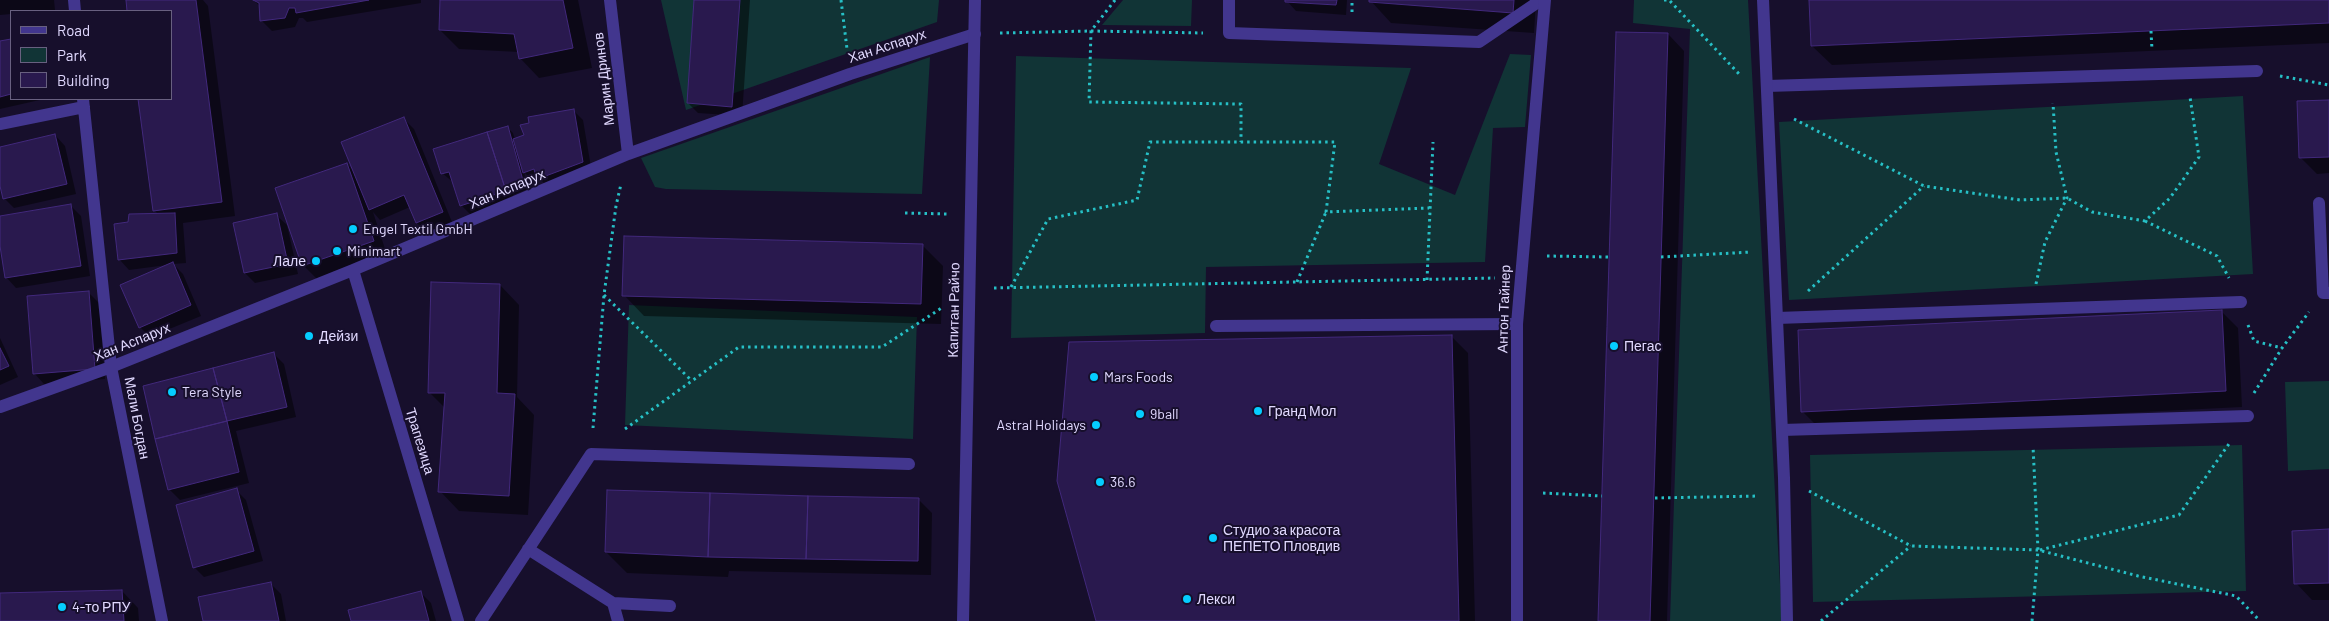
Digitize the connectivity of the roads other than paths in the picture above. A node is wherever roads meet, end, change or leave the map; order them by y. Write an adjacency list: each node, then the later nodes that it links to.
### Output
1 (610, 0): 12 (street, Марин Дринов)
2 (975, 0): 7 (street, Капитан Райчо)
3 (1230, 0): 4 (street)
4 (1541, 0)
5 (1545, 0): 18 (street, Антон Тайнер)
6 (1763, 0): 9 (street)
7 (974, 34): 12 (street, Хан Аспарух); 32 (street, Капитан Райчо)
8 (2257, 71): 9 (street)
9 (1767, 86): 17 (street)
10 (84, 103): 11 (street); 20 (street, Мали Богдан)
11 (0, 124)
12 (628, 154): 14 (street, Хан Аспарух)
13 (2319, 203): 15 (street)
14 (353, 270): 20 (street, Хан Аспарух); 29 (street, Трапезица)
15 (2326, 293)
16 (2241, 302): 17 (street)
17 (1777, 318): 23 (street)
18 (1517, 324): 19 (street); 33 (street, Антон Тайнер)
19 (1216, 326)
20 (111, 368): 21 (street, Хан Аспарух); 28 (street, Мали Богдан)
21 (0, 407)
22 (2248, 416): 23 (street)
23 (1782, 430): 34 (street)
24 (909, 464): 25 (street)
25 (528, 549): 26 (street); 30 (street)
26 (613, 603): 27 (street); 31 (street)
27 (670, 606)
28 (162, 621)
29 (458, 621)
30 (481, 621)
31 (618, 621)
32 (963, 621)
33 (1517, 621)
34 (1787, 621)

